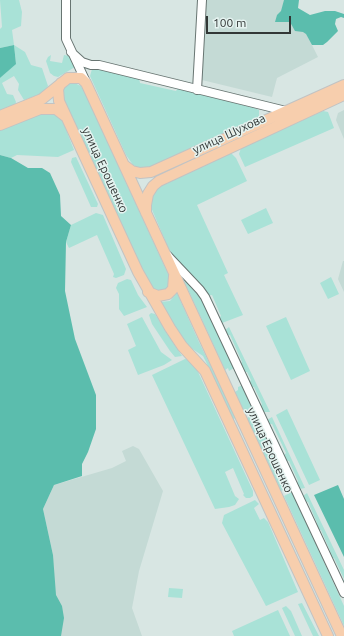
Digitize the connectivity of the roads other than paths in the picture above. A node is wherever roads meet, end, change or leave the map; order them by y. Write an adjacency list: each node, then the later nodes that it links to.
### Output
1 (66, 0): 3 (street, улица Ерошенко)
2 (202, 0): 9 (street)
3 (71, 52): 4 (street); 5 (street, улица Ерошенко)
4 (91, 65): 5 (street); 7 (street); 9 (street)
5 (80, 70): 6 (street); 7 (street, улица Ерошенко)
6 (65, 80): 7 (main road); 12 (main road); 13 (main road, улица Ерошенко)
7 (86, 83): 15 (main road, улица Ерошенко)
8 (344, 86): 11 (main road, улица Шухова)
9 (197, 90): 11 (street)
10 (344, 95): 16 (main road, улица Шухова)
11 (287, 111): 15 (main road, улица Шухова)
12 (0, 116)
13 (66, 117): 14 (main road); 19 (main road, улица Ерошенко)
14 (0, 125)
15 (124, 165): 16 (main road, улица Ерошенко)
16 (146, 215): 17 (main road, улица Ерошенко)
17 (163, 251): 18 (main road, улица Ерошенко); 20 (street, улица Ерошенко)
18 (174, 275): 19 (main road); 22 (main road, улица Ерошенко)
19 (148, 292): 21 (main road, улица Ерошенко)
20 (344, 593)
21 (328, 636)
22 (342, 636)

